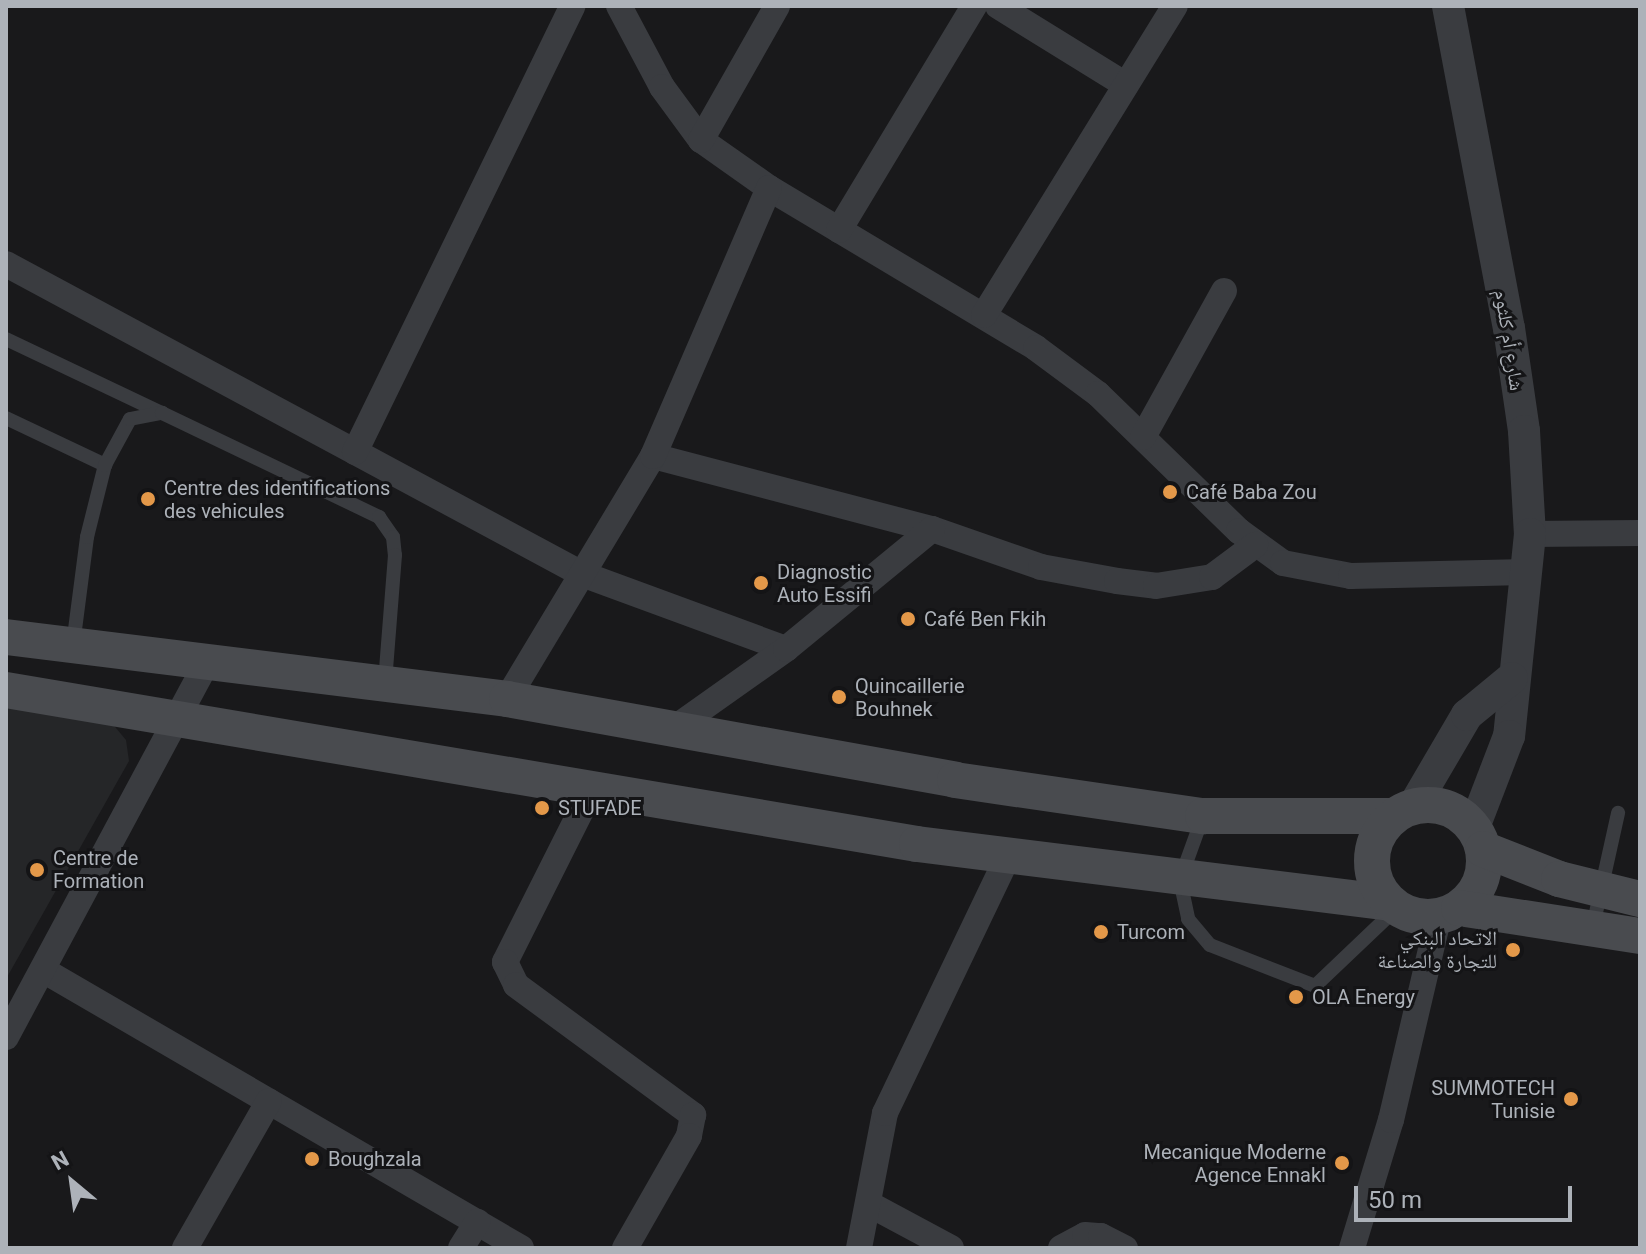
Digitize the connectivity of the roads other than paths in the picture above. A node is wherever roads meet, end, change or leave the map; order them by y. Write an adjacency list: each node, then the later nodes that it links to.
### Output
1 (573, 6): 19 (street)
2 (619, 6): 9 (street)
3 (777, 6): 9 (street)
4 (974, 6): 11 (street)
5 (998, 6): 8 (street)
6 (1175, 6): 8 (street)
7 (1448, 6): 24 (street, شارع أم كلثوم)
8 (1126, 85): 14 (street)
9 (701, 140): 10 (street)
10 (769, 188): 11 (street); 20 (street)
11 (839, 230): 14 (street)
12 (6, 264): 19 (street)
13 (1224, 291): 18 (street)
14 (984, 315): 18 (street)
15 (6, 339): 16 (lane)
16 (162, 413): 21 (lane); 33 (lane)
17 (6, 418): 21 (lane)
18 (1143, 437): 25 (street)
19 (355, 452): 27 (street)
20 (653, 456): 22 (street); 27 (street)
21 (105, 465): 29 (lane)
22 (932, 529): 25 (street); 30 (street)
23 (1640, 533): 24 (street)
24 (1530, 534): 26 (street, شارع أم كلثوم)
25 (1255, 545): 26 (street)
26 (1527, 572): 32 (street, شارع أم كلثوم)
27 (582, 574): 30 (street); 35 (street)
28 (6, 637): 29 (main road)
29 (73, 646): 31 (main road)
30 (786, 649): 37 (street)
31 (208, 660): 33 (main road); 36 (street)
32 (1512, 678): 39 (street); 42 (street, شارع أم كلثوم)
33 (385, 683): 35 (main road)
34 (6, 690): 36 (main road)
35 (507, 699): 37 (main road)
36 (174, 719): 38 (main road); 51 (street)
37 (676, 727): 41 (main road)
38 (593, 787): 43 (main road); 59 (street)
39 (1403, 811): 41 (main road); 42 (main road); 47 (main road)
40 (1618, 813): 45 (lane)
41 (1203, 816): 44 (lane)
42 (1479, 838): 45 (main road); 48 (main road)
43 (1009, 854): 44 (main road); 54 (street)
44 (1180, 880): 47 (main road); 47 (lane)
45 (1602, 890): 46 (main road); 49 (lane)
46 (1640, 899)
47 (1394, 906): 48 (main road)
48 (1449, 912): 49 (main road); 64 (street)
49 (1592, 928): 50 (main road)
50 (1640, 936)
51 (43, 970): 52 (street); 53 (street)
52 (6, 1037)
53 (269, 1101): 55 (street); 56 (street)
54 (869, 1204): 60 (street); 61 (street)
55 (477, 1222): 57 (street); 58 (street)
56 (185, 1248)
57 (461, 1248)
58 (521, 1248)
59 (625, 1248)
60 (859, 1248)
61 (951, 1248)
62 (1061, 1248): 63 (street)
63 (1125, 1248)
64 (1352, 1248)

